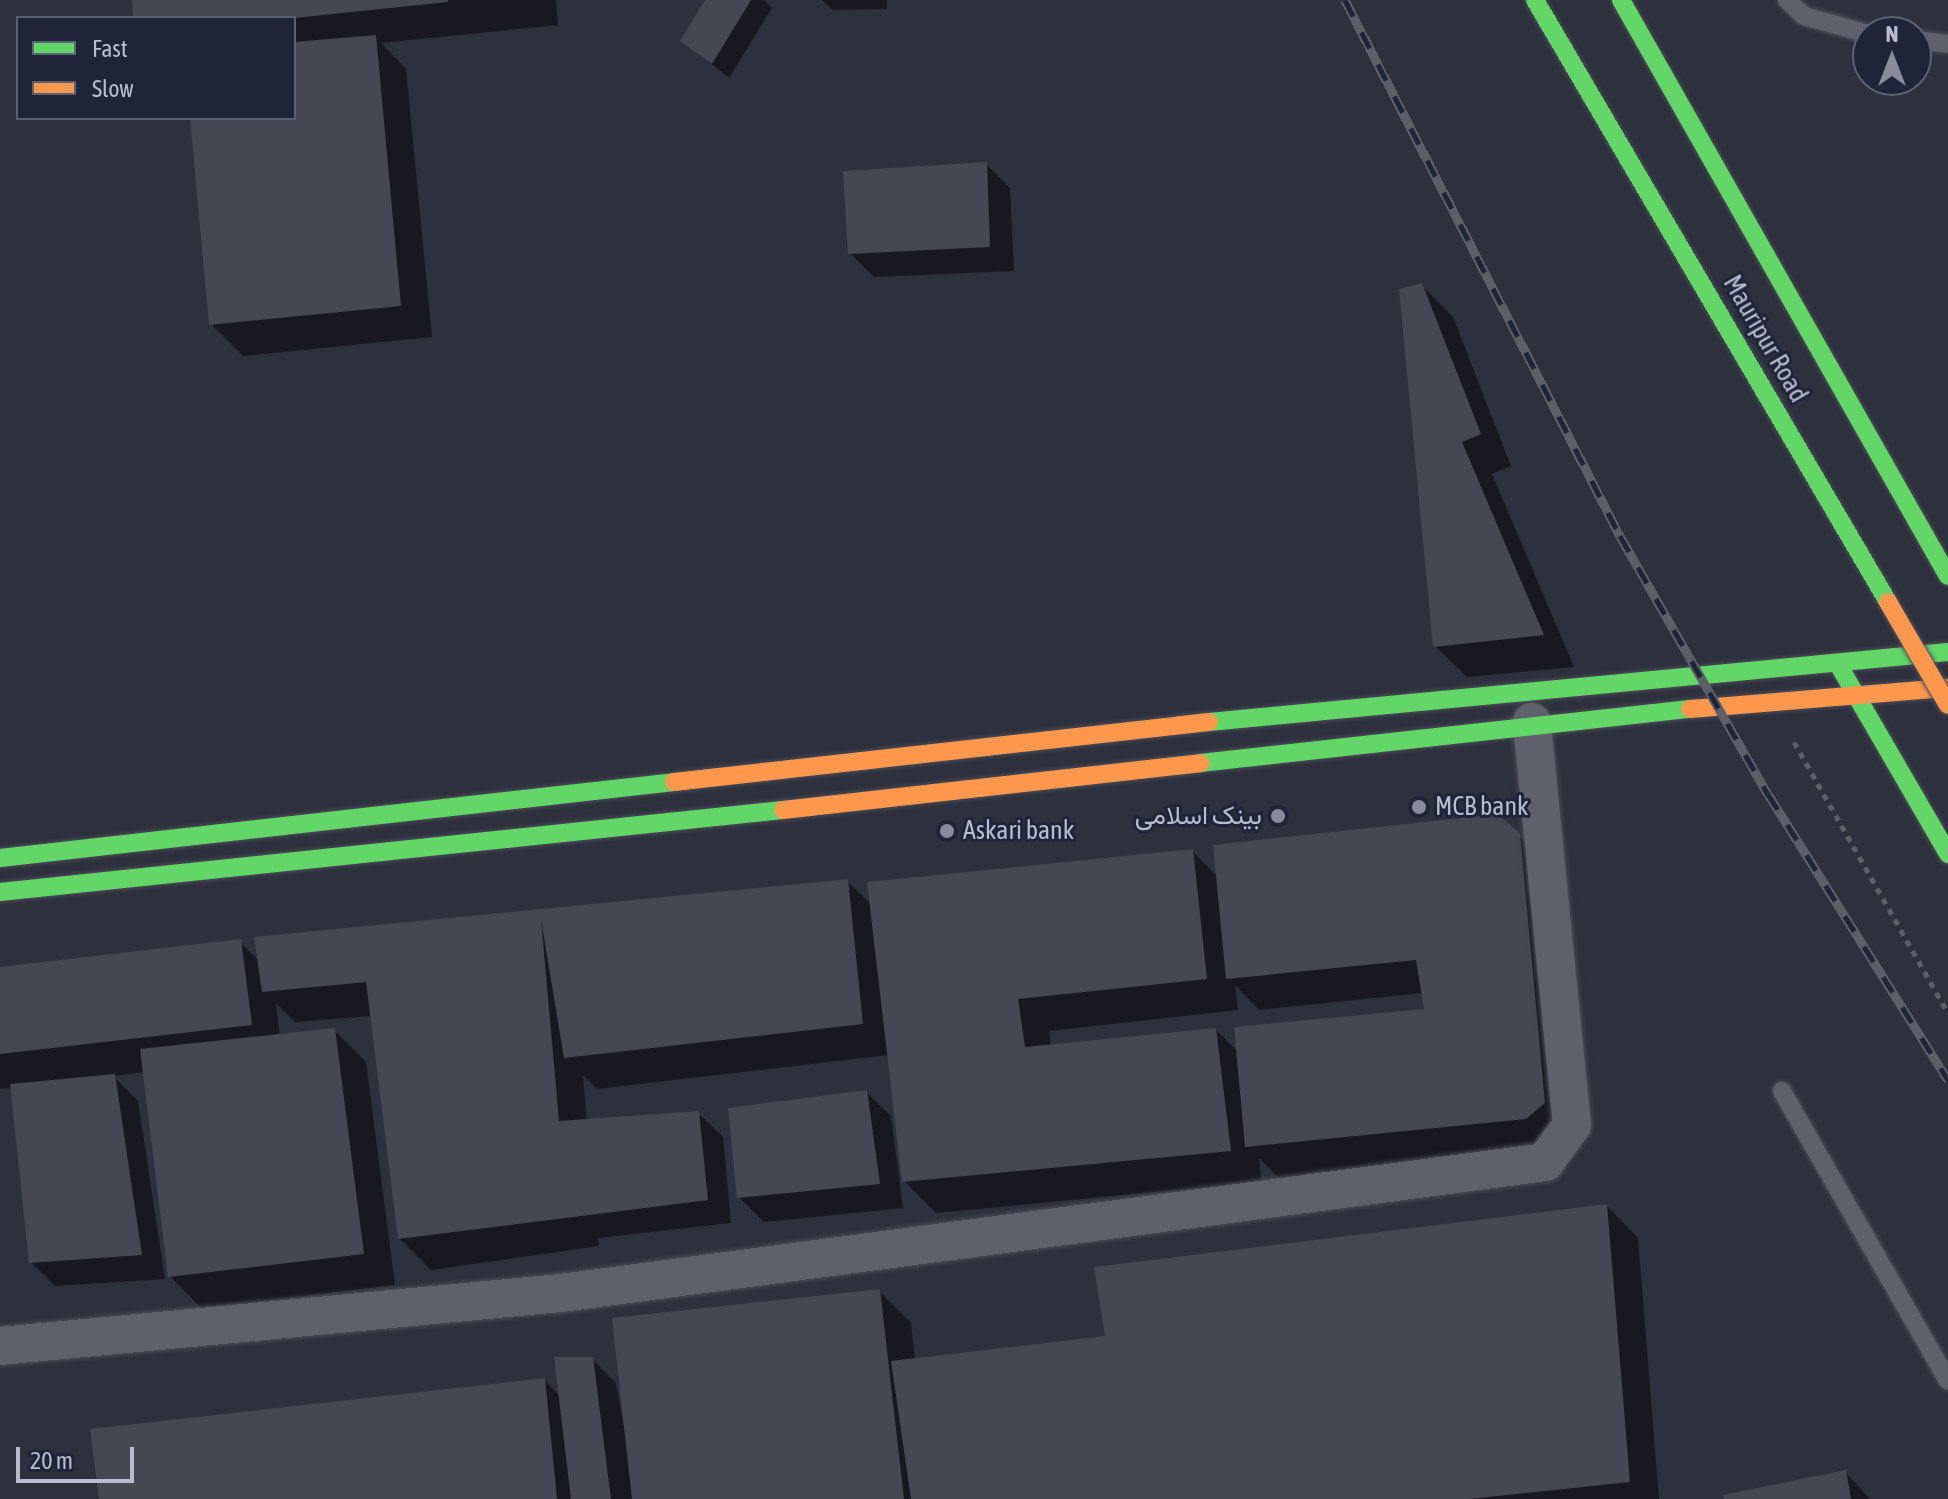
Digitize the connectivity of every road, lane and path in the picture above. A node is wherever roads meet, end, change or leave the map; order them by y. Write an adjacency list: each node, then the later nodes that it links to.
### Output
1 (1535, 0): 11 (main road, Mauripur Road, bridge)
2 (1621, 0): 5 (main road, Mauripur Road)
3 (1787, 0): 4 (lane)
4 (1852, 30)
5 (1948, 576)
6 (1948, 652): 7 (main road)
7 (1838, 664): 9 (main road); 14 (main road)
8 (1948, 688): 9 (main road)
9 (1855, 697): 10 (main road); 13 (main road)
10 (1772, 703): 12 (main road); 16 (path)
11 (1948, 705)
12 (1532, 722): 15 (main road); 18 (street)
13 (1948, 854)
14 (0, 858)
15 (0, 892)
16 (1948, 1013)
17 (1782, 1091): 19 (lane)
18 (0, 1346)
19 (1948, 1381)

